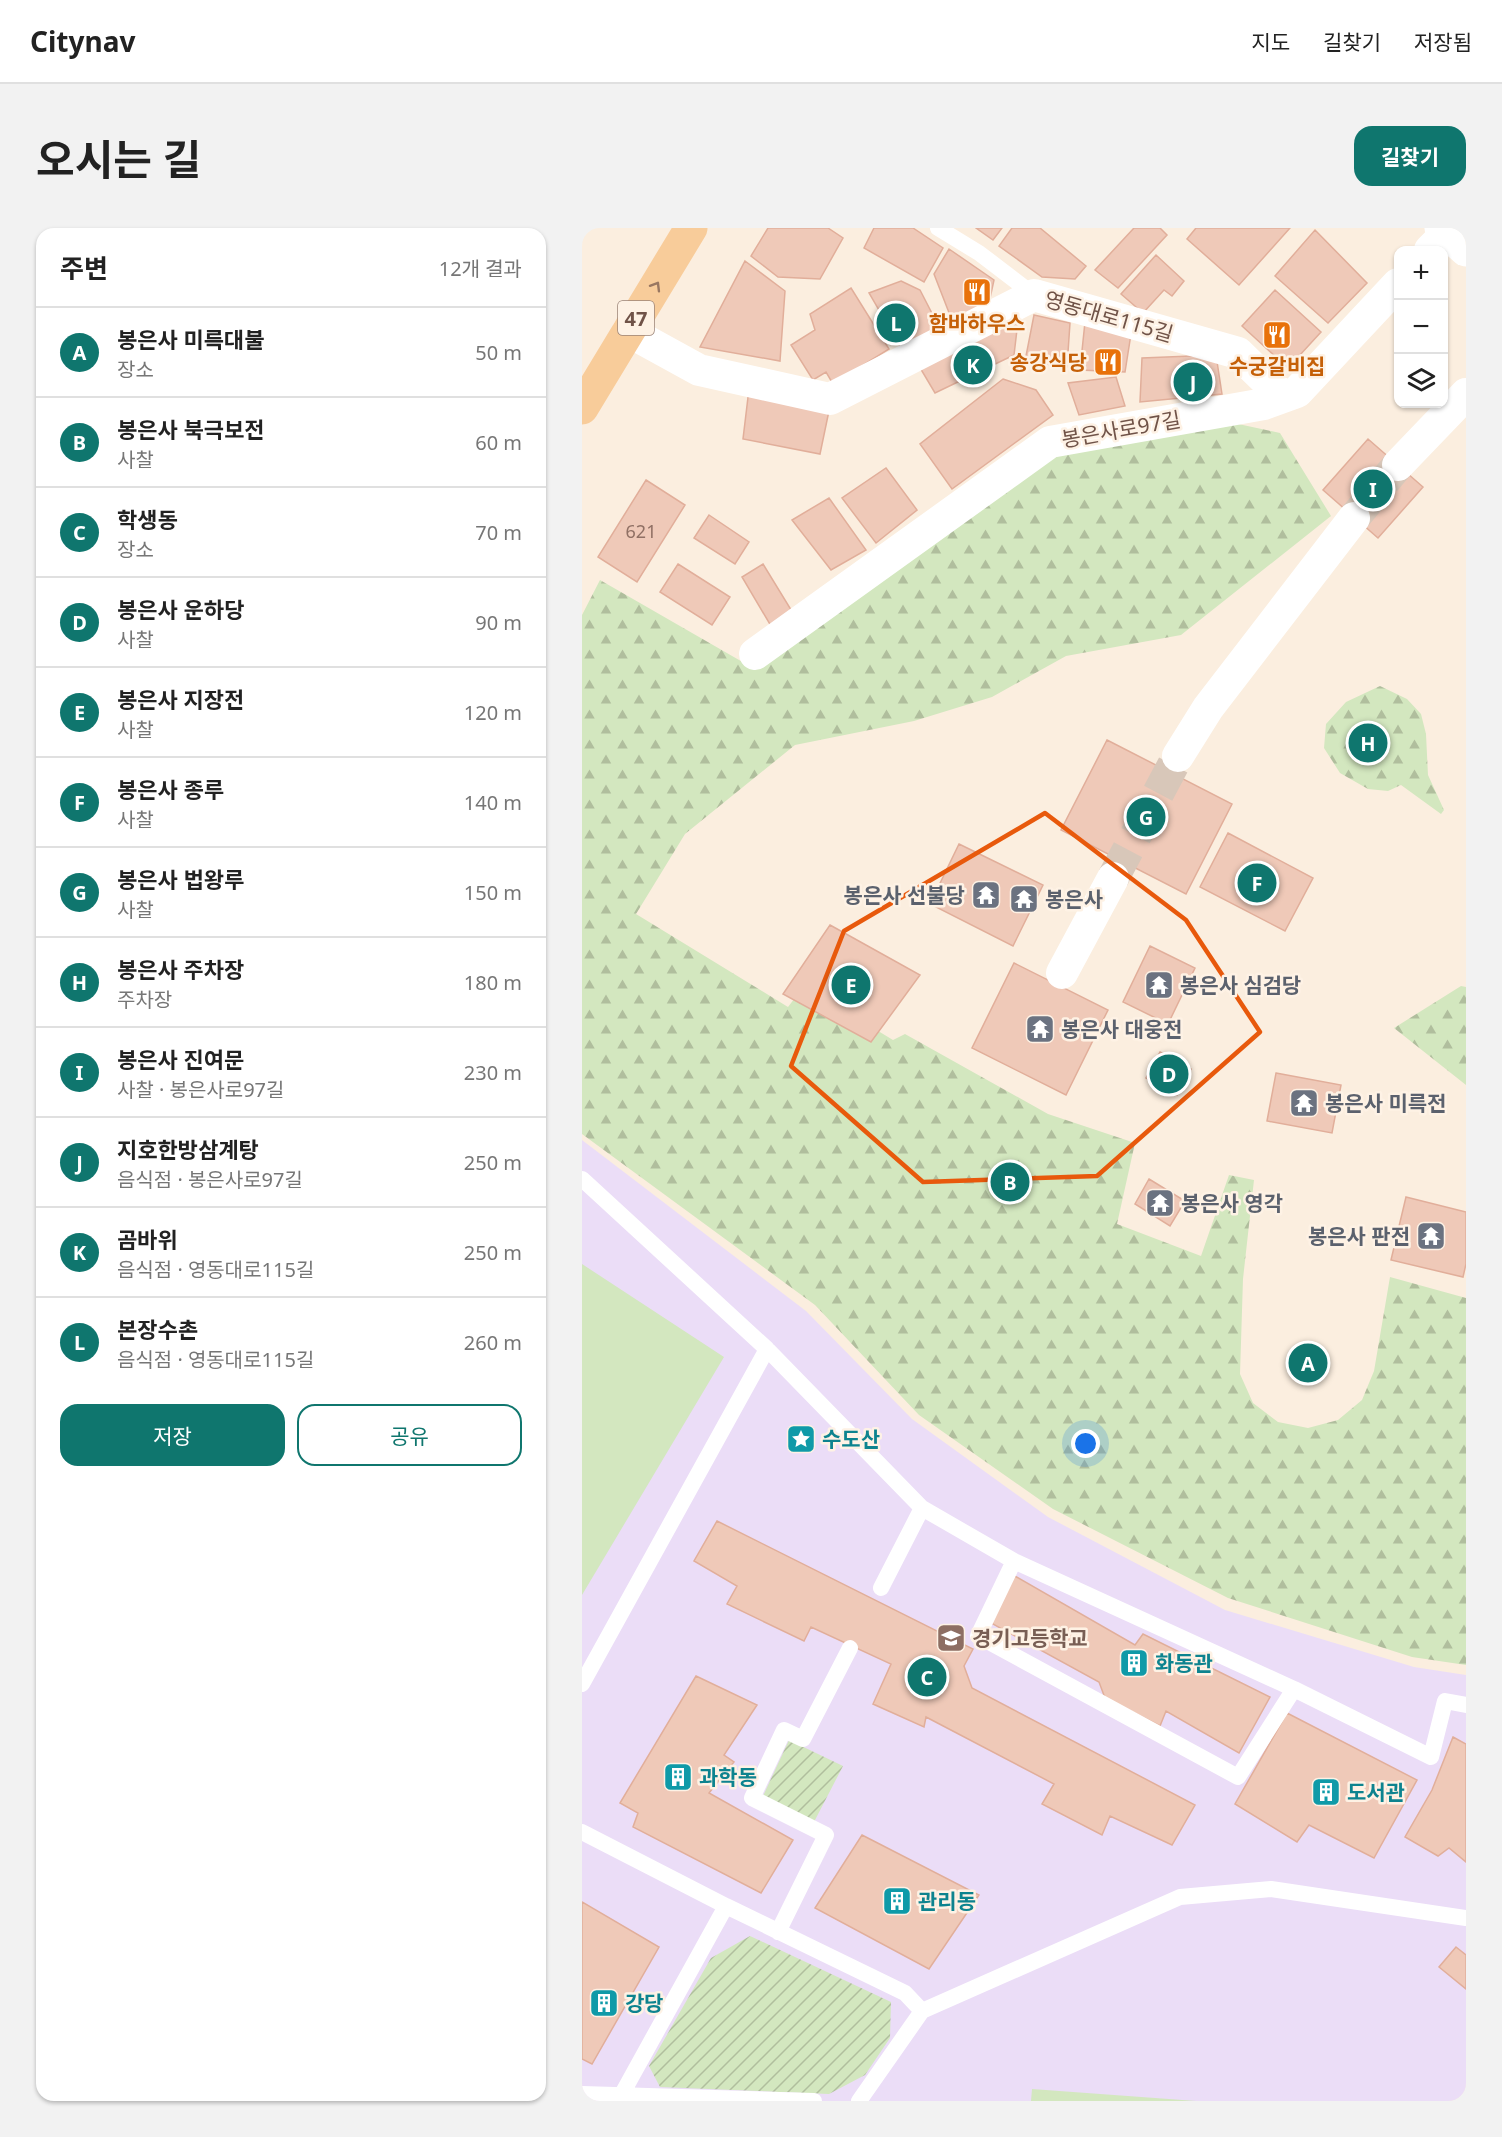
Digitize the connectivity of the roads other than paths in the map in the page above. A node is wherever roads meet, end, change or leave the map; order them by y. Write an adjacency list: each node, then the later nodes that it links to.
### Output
1 (691, 228): 5 (main road, 47, one-way to 1)
2 (938, 228): 4 (lane)
3 (1394, 288): 7 (street, 봉은사로97길)
4 (1034, 295): 5 (street, 영동대로115길); 7 (street, 영동대로115길)
5 (628, 331): 8 (main road, 47)
6 (1466, 394): 9 (street)
7 (1283, 397): 11 (street, 봉은사로97길)
8 (582, 408)
9 (1398, 465)
10 (1354, 518): 12 (street)
11 (755, 654)
12 (1178, 756)
13 (1113, 878): 14 (street)
14 (1062, 973)
15 (582, 1179): 16 (lane)
16 (767, 1349): 17 (lane); 21 (lane)
17 (922, 1508): 18 (lane); 19 (lane)
18 (1014, 1561): 22 (lane); 22 (lane)
19 (881, 1588)
20 (850, 1648): 27 (lane)
21 (582, 1684)
22 (1294, 1689): 23 (lane)
23 (1466, 1705)
24 (582, 1832): 25 (lane)
25 (726, 1906): 27 (lane); 31 (lane)
26 (1466, 1918): 28 (lane)
27 (778, 1932): 28 (lane)
28 (922, 2011): 33 (lane)
29 (582, 2082): 31 (lane)
30 (582, 2094): 31 (lane)
31 (614, 2094): 32 (lane)
32 (814, 2101)
33 (859, 2101)

